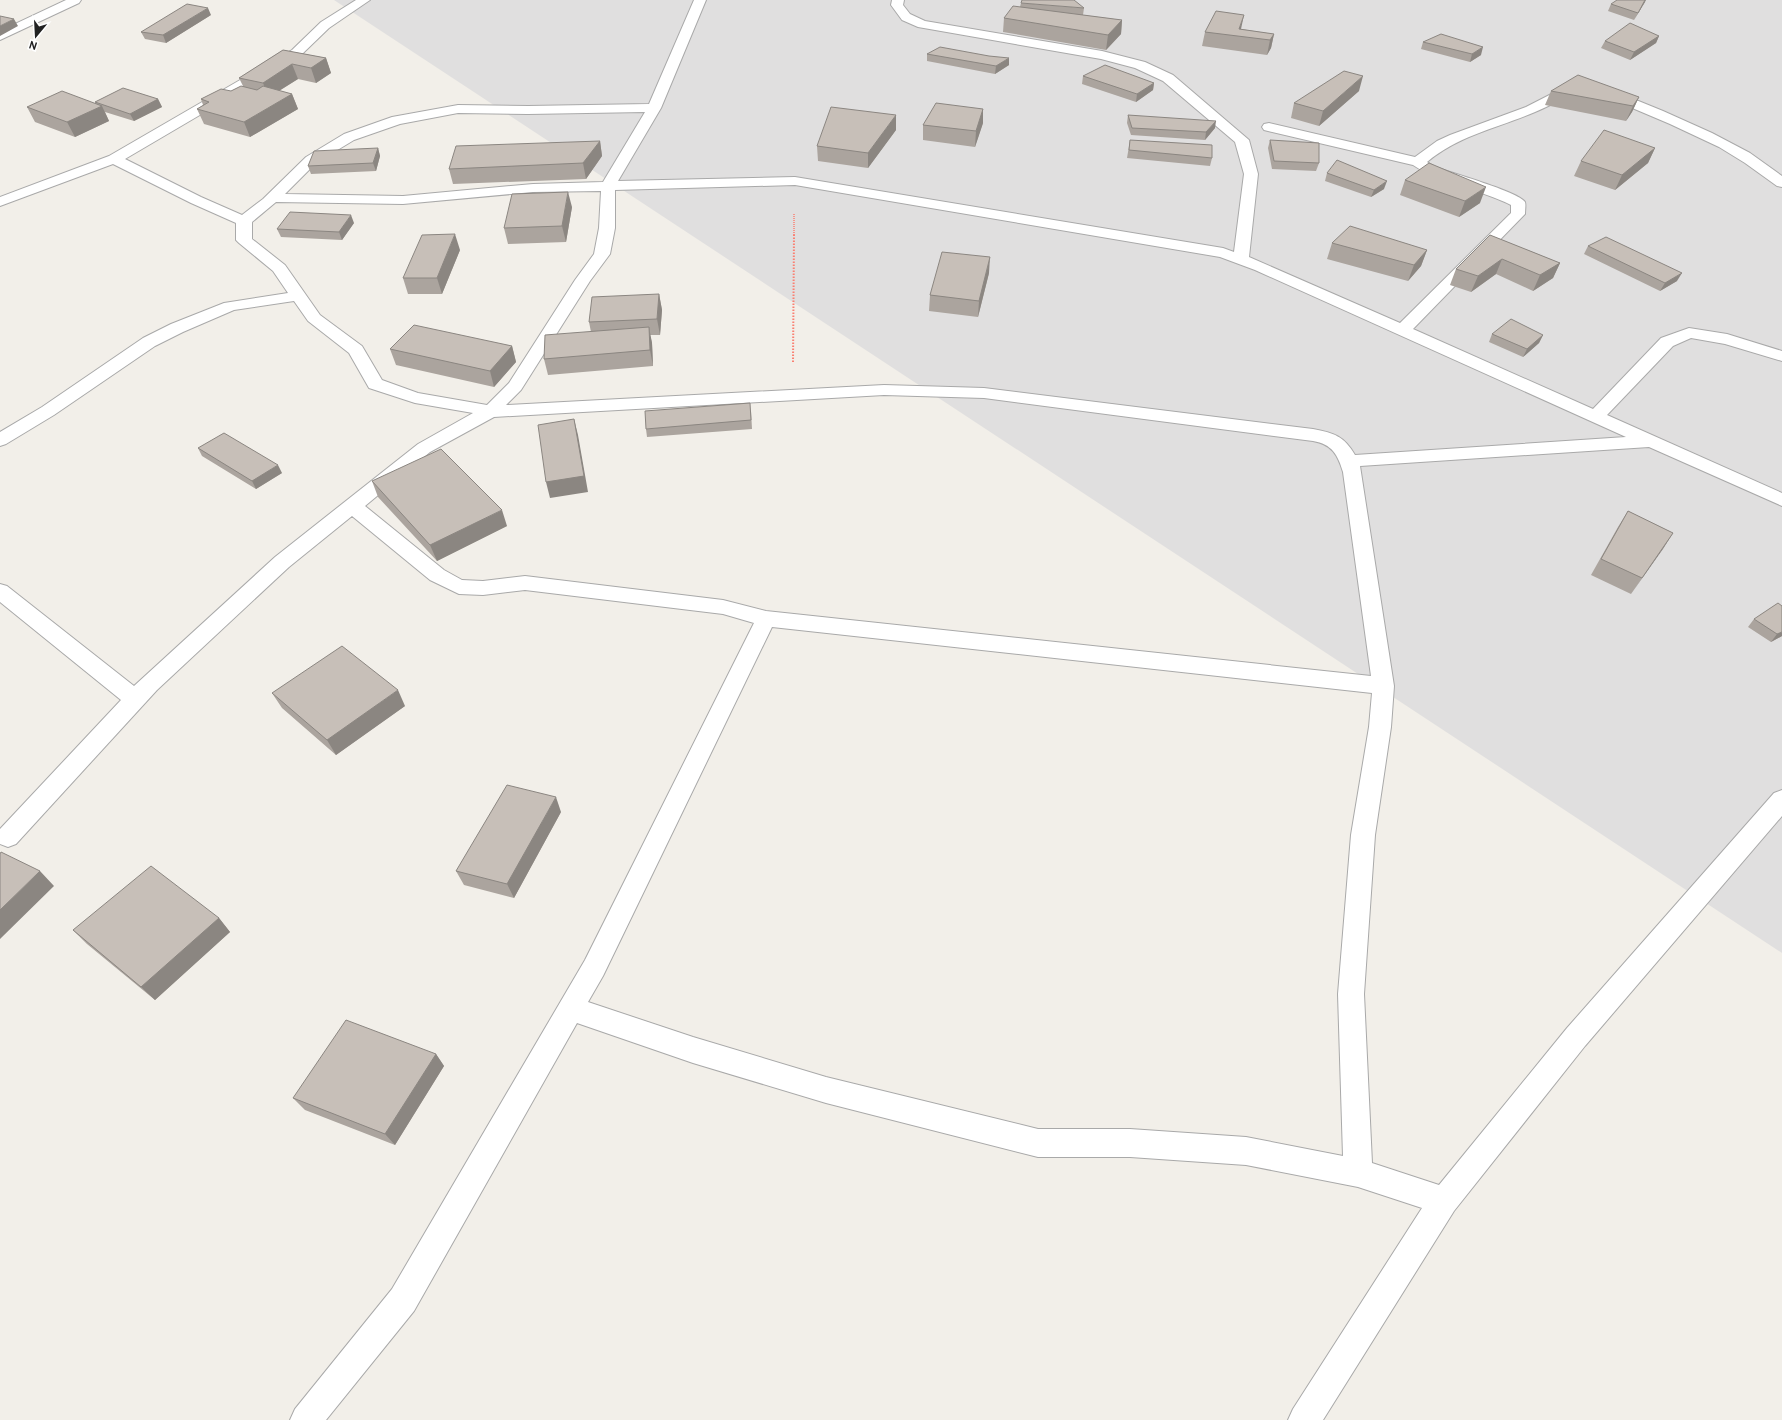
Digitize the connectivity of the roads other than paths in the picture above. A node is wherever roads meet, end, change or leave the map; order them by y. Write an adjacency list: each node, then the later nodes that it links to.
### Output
1 (75, 0): 5 (street)
2 (364, 0): 8 (street)
3 (700, 0): 6 (street)
4 (898, 0): 15 (street)
5 (0, 36)
6 (654, 108): 11 (street); 12 (street)
7 (1269, 127): 9 (street)
8 (114, 159): 13 (street); 14 (street)
9 (1418, 162): 10 (street); 17 (street)
10 (1782, 183)
11 (608, 186): 12 (street); 15 (street); 19 (street)
12 (271, 198): 14 (street)
13 (0, 202)
14 (244, 221): 16 (street)
15 (1241, 259): 17 (street)
16 (298, 296): 19 (street); 21 (street)
17 (1402, 330): 20 (street)
18 (1782, 356): 20 (street)
19 (491, 411): 23 (street); 25 (street)
20 (1596, 416): 22 (street)
21 (0, 440)
22 (1652, 442): 23 (street); 24 (street)
23 (1349, 461): 28 (street)
24 (1782, 500)
25 (353, 506): 27 (street); 29 (street)
26 (0, 591): 29 (street)
27 (766, 619): 28 (street); 32 (street)
28 (1383, 686): 33 (street)
29 (135, 699): 31 (street)
30 (1782, 800): 34 (street)
31 (8, 837)
32 (570, 1008): 33 (street); 35 (street)
33 (1358, 1173): 34 (street)
34 (1444, 1201): 36 (street)
35 (306, 1420)
36 (1304, 1420)

